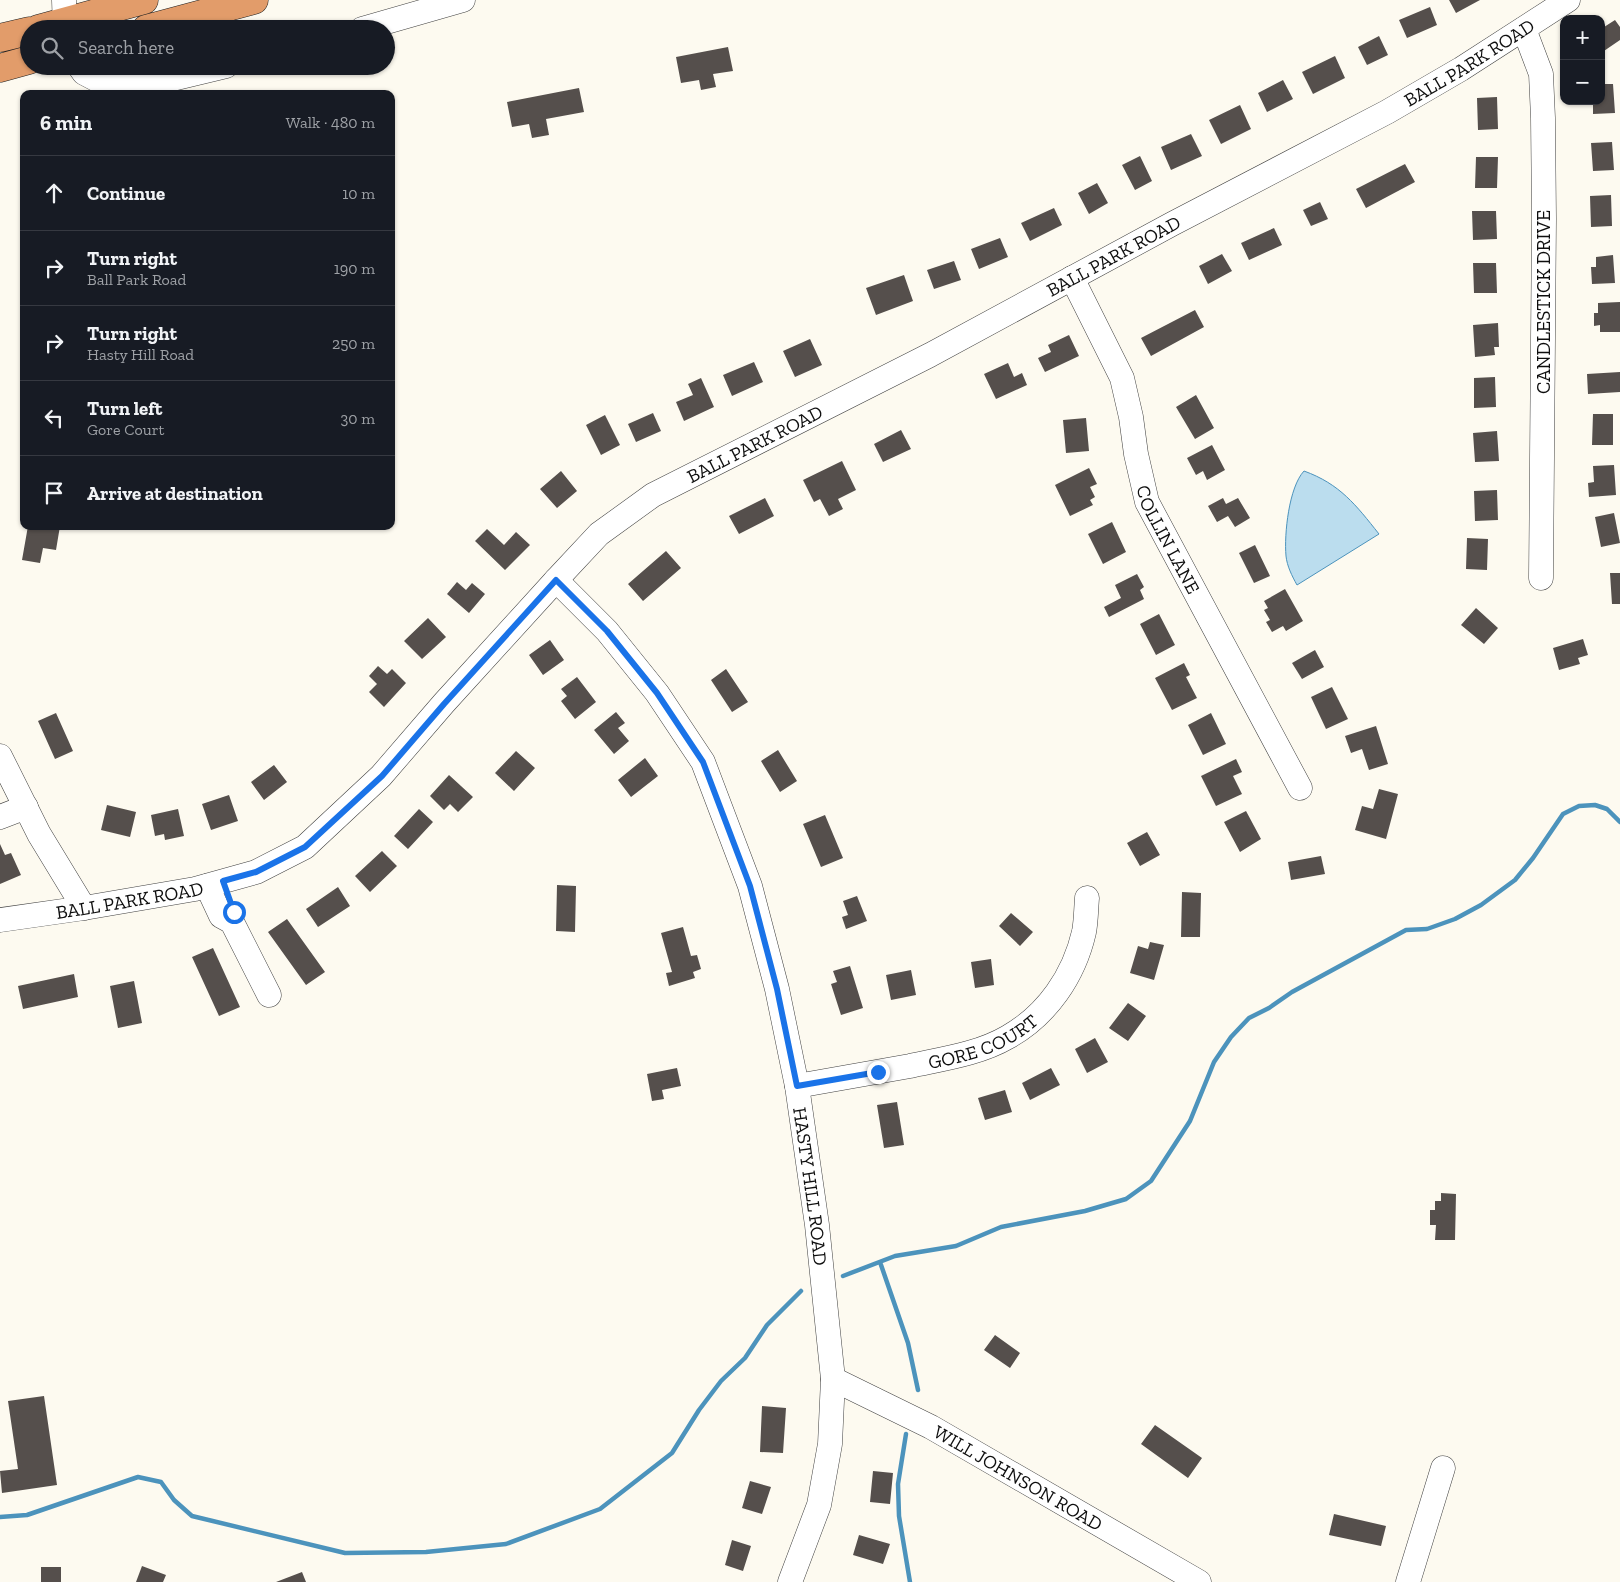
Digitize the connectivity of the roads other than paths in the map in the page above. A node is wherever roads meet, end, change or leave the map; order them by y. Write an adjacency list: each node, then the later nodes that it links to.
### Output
1 (144, 0): 5 (highway)
2 (254, 0): 6 (highway)
3 (463, 0): 7 (street)
4 (1568, 0): 8 (street, BALL PARK ROAD)
5 (58, 20)
6 (180, 20)
7 (393, 20)
8 (1524, 30): 15 (street, BALL PARK ROAD); 16 (street, CANDLESTICK DRIVE)
9 (20, 33): 10 (highway)
10 (0, 38)
11 (20, 62): 12 (highway)
12 (0, 68)
13 (88, 75): 14 (street)
14 (189, 75)
15 (1072, 278): 17 (street, BALL PARK ROAD); 19 (street, COLLIN LANE)
16 (1541, 578)
17 (556, 580): 22 (street, BALL PARK ROAD); 27 (street, HASTY HILL ROAD)
18 (0, 756): 20 (street)
19 (1300, 788)
20 (26, 807): 21 (street); 24 (street)
21 (0, 817)
22 (215, 883): 24 (street, BALL PARK ROAD); 26 (street)
23 (1087, 898): 27 (street, GORE COURT)
24 (84, 908): 25 (street, BALL PARK ROAD)
25 (0, 920)
26 (269, 995)
27 (797, 1086): 28 (street, HASTY HILL ROAD)
28 (834, 1379): 30 (street, HASTY HILL ROAD); 31 (street, WILL JOHNSON ROAD)
29 (1443, 1468): 32 (street)
30 (790, 1582)
31 (1199, 1582)
32 (1408, 1582)

